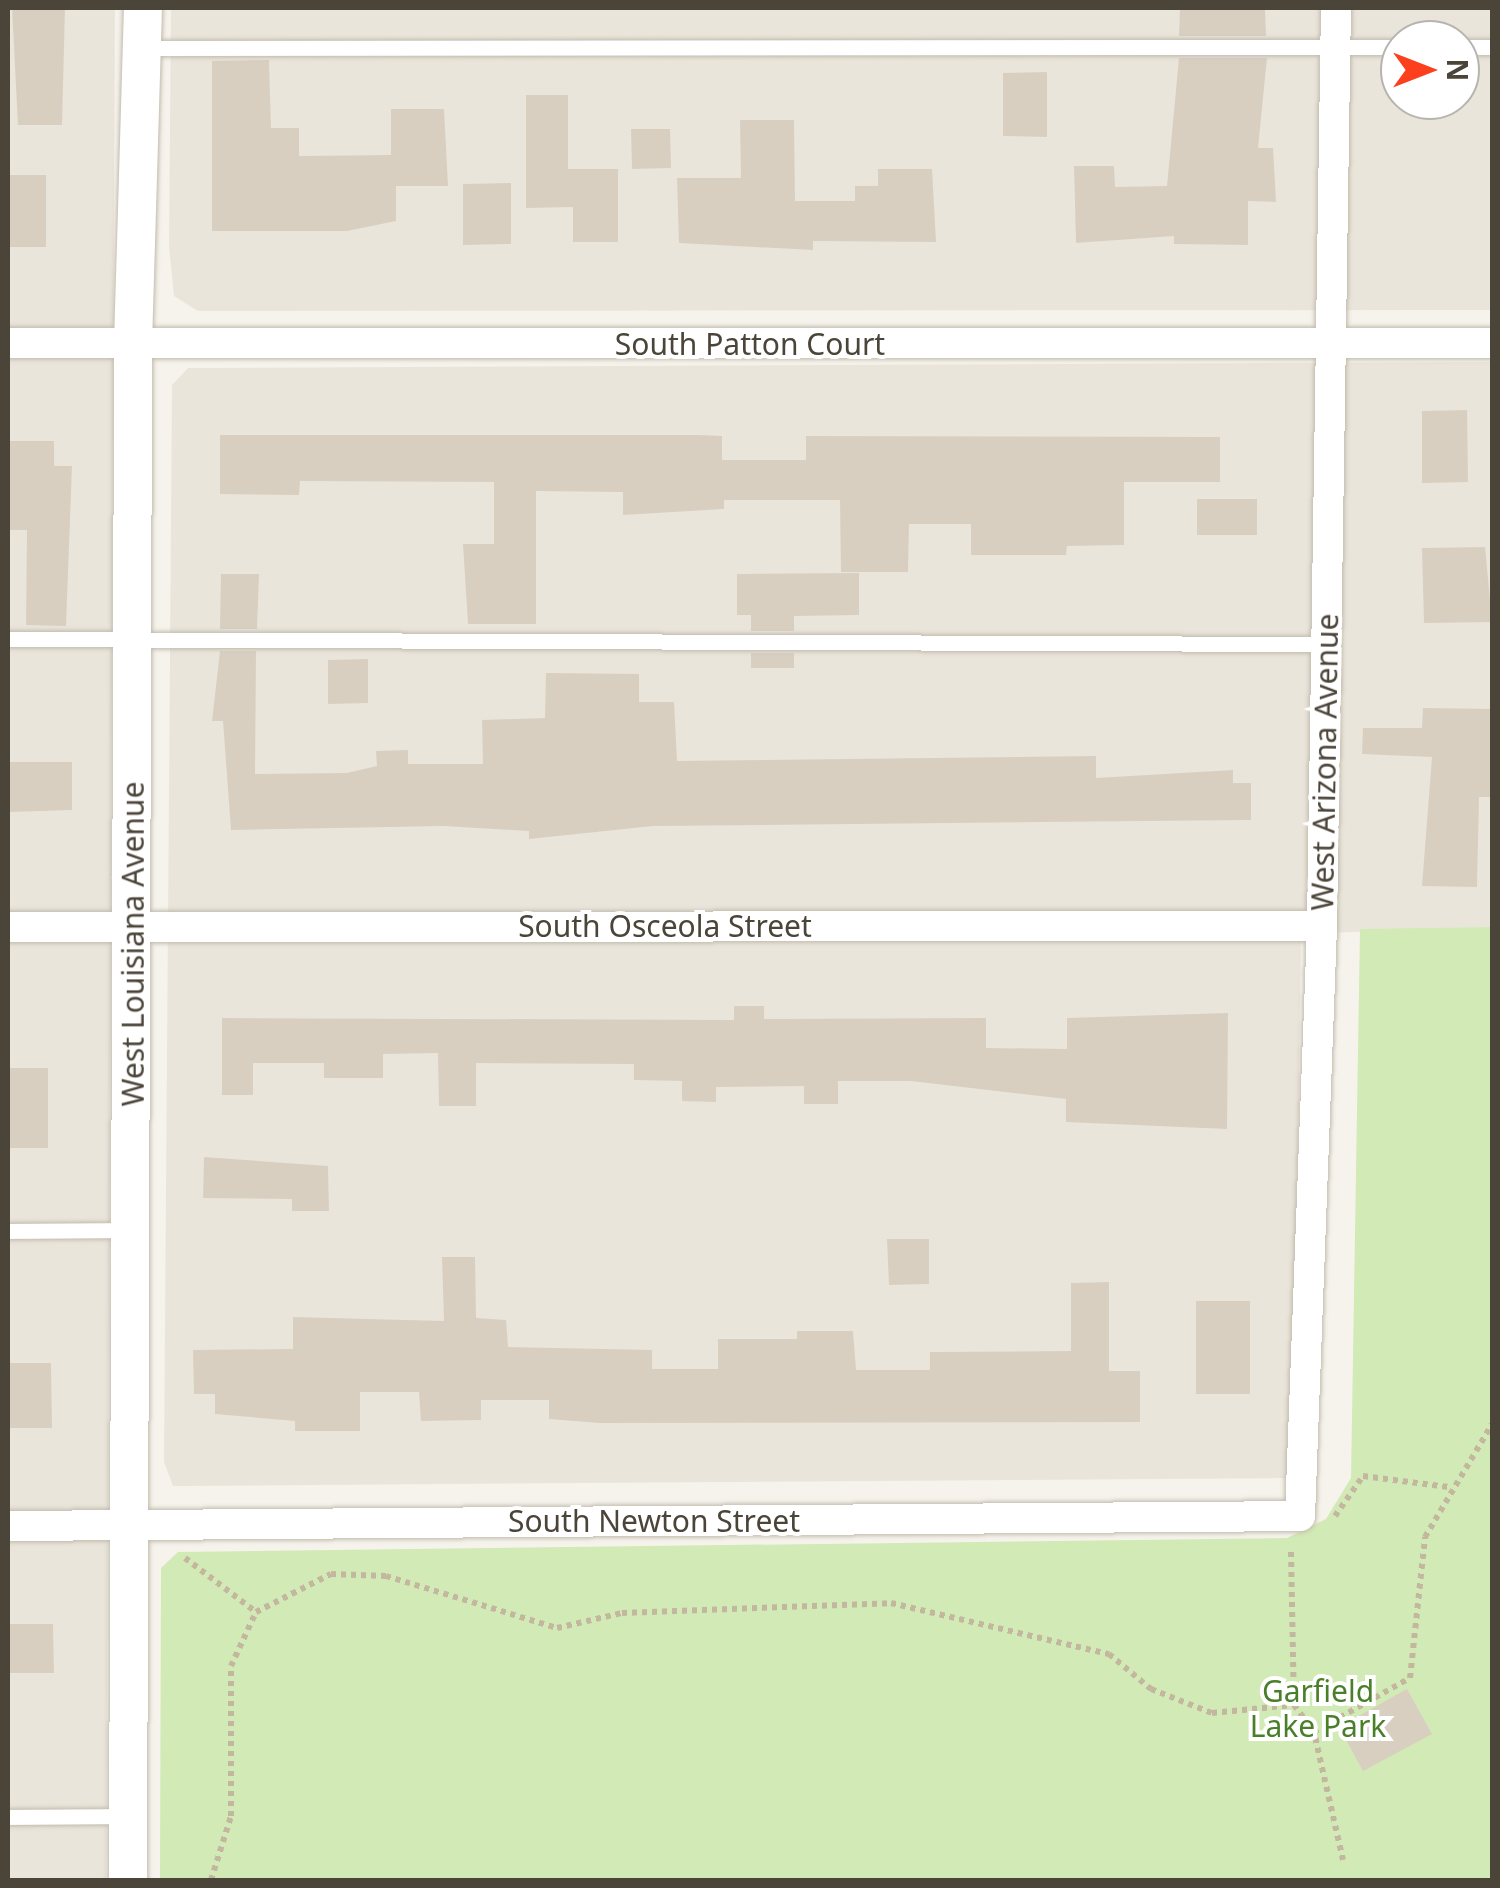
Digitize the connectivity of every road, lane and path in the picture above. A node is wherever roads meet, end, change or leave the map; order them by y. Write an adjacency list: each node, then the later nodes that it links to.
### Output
1 (143, 8): 5 (street, West Louisiana Avenue)
2 (1336, 8): 3 (street, West Arizona Avenue)
3 (1335, 47): 4 (lane); 5 (lane); 9 (street, West Arizona Avenue)
4 (1380, 47)
5 (142, 48): 8 (street, West Louisiana Avenue)
6 (1492, 342): 9 (street, South Patton Court)
7 (8, 343): 8 (street, South Patton Court)
8 (133, 344): 9 (street, South Patton Court); 11 (street, West Louisiana Avenue)
9 (1331, 344): 12 (street, West Arizona Avenue)
10 (8, 638): 11 (lane)
11 (133, 639): 12 (lane); 13 (street, West Louisiana Avenue)
12 (1326, 644): 14 (street, West Arizona Avenue)
13 (133, 926): 14 (street, South Osceola Street); 15 (street, South Osceola Street); 16 (street, West Louisiana Avenue)
14 (1322, 926): 23 (street, West Arizona Avenue)
15 (8, 928)
16 (133, 1230): 17 (lane); 20 (street, West Louisiana Avenue)
17 (8, 1231)
18 (1492, 1424): 19 (path)
19 (1448, 1486): 23 (path); 26 (path)
20 (133, 1524): 21 (street, South Newton Street); 22 (street, South Newton Street); 27 (street, West Louisiana Avenue)
21 (176, 1524): 23 (street, South Newton Street); 24 (path)
22 (8, 1526)
23 (1308, 1529): 25 (path)
24 (256, 1612): 25 (path); 31 (path)
25 (1294, 1705): 26 (path)
26 (1314, 1732): 29 (path)
27 (129, 1816): 28 (lane); 30 (street, West Louisiana Avenue)
28 (8, 1817)
29 (1342, 1860)
30 (128, 1880)
31 (211, 1880)

